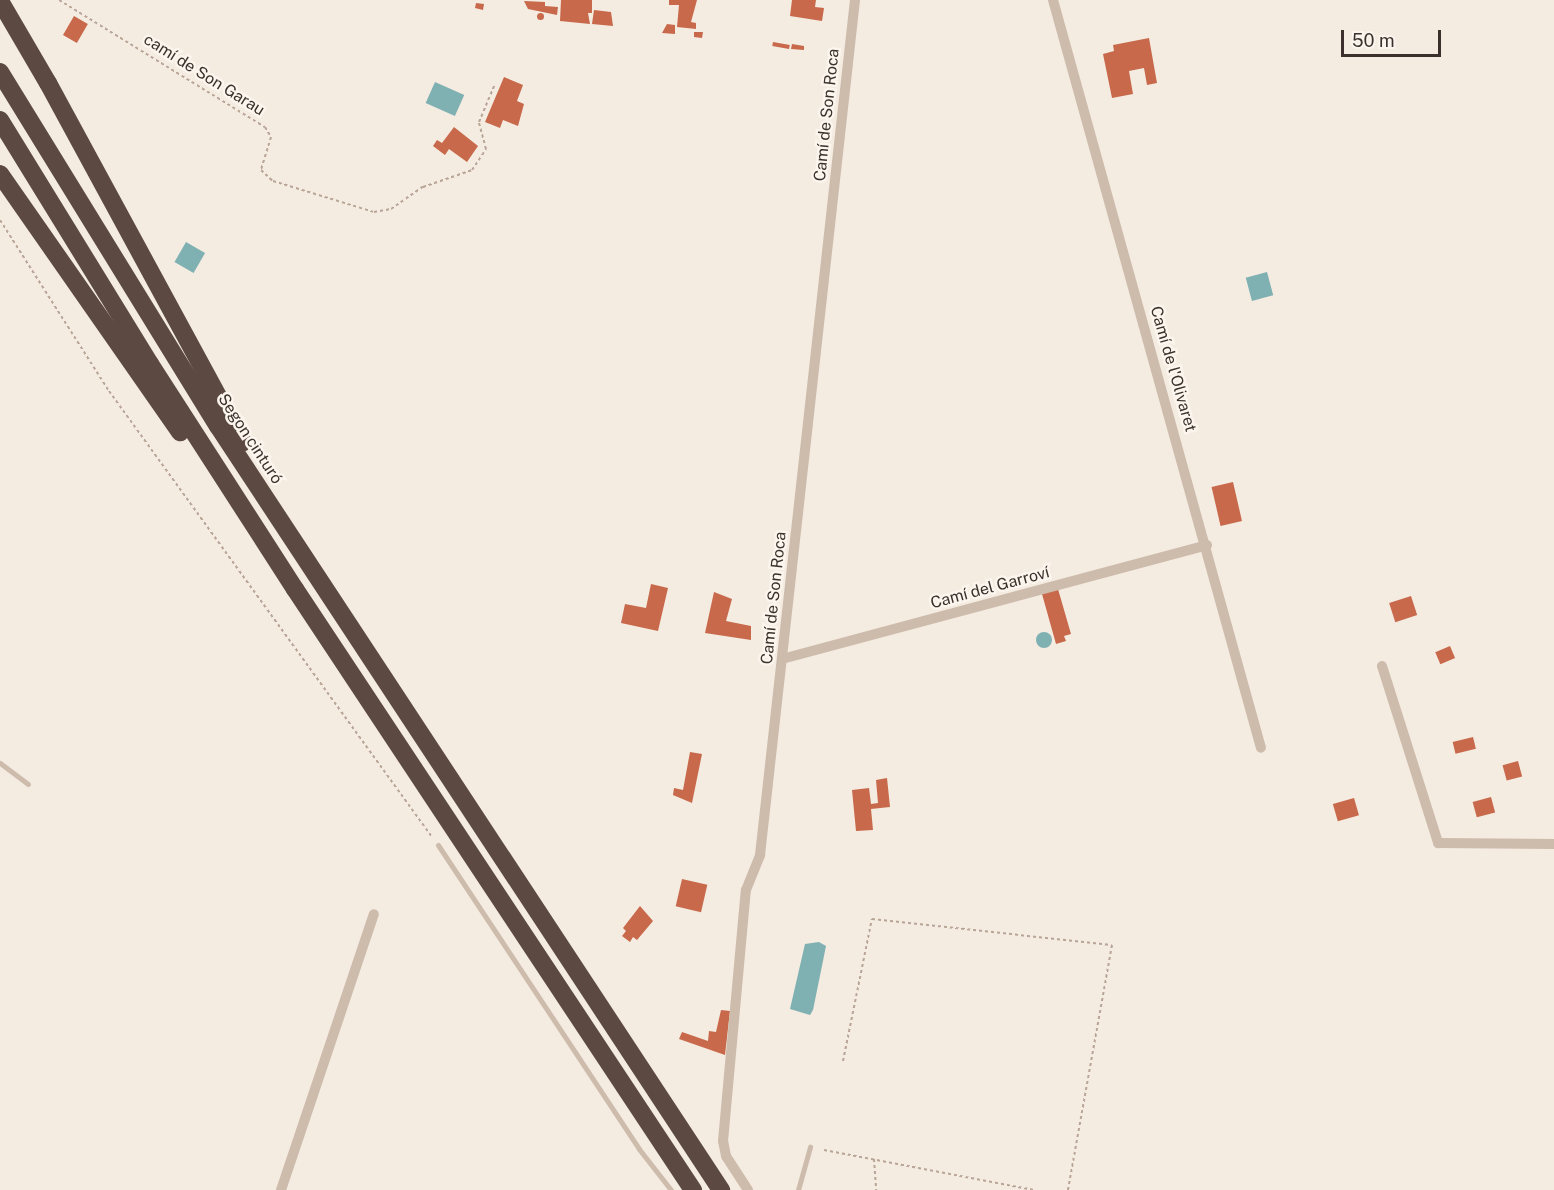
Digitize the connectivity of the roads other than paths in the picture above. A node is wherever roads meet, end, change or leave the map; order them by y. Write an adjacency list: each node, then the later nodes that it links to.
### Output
1 (855, 0): 10 (street, Camí de Son Roca)
2 (1053, 0): 9 (street, Camí de l'Olivaret)
3 (0, 1): 8 (highway)
4 (0, 72): 8 (highway, Segon cinturó)
5 (0, 120): 7 (highway)
6 (0, 174): 7 (highway)
7 (255, 527): 21 (highway)
8 (284, 527): 22 (highway, Segon cinturó)
9 (1207, 545): 10 (street, Camí del Garroví); 12 (street, Camí de l'Olivaret)
10 (782, 659): 23 (street, Camí de Son Roca)
11 (1382, 666): 15 (street)
12 (1261, 748)
13 (0, 763): 14 (lane)
14 (28, 784)
15 (1554, 844)
16 (438, 845): 20 (lane)
17 (374, 914): 19 (street)
18 (810, 1147): 24 (lane)
19 (281, 1190)
20 (671, 1190)
21 (693, 1190)
22 (722, 1190)
23 (748, 1190)
24 (798, 1190)

